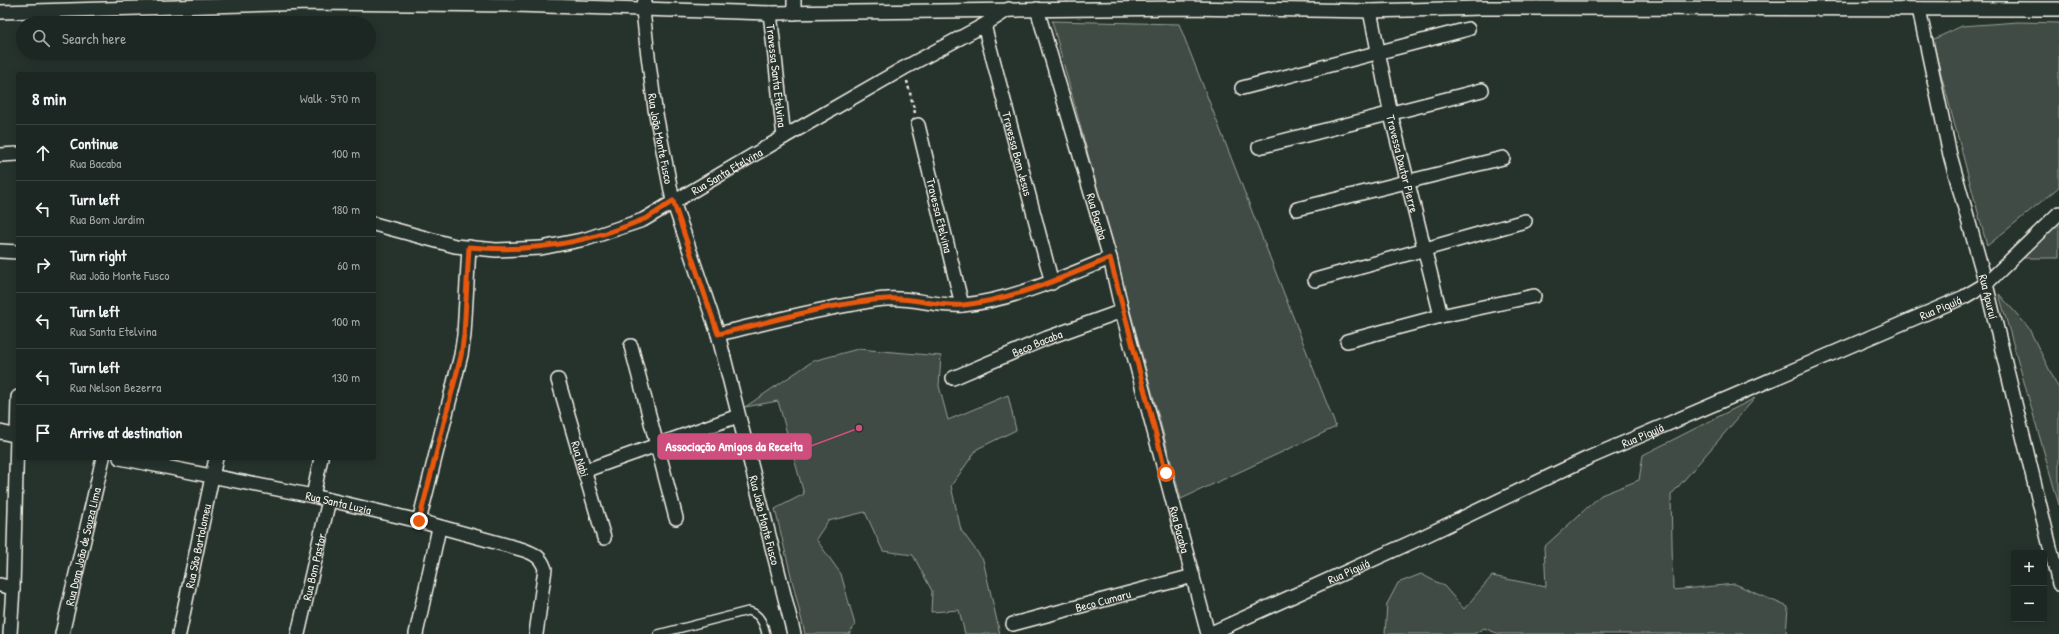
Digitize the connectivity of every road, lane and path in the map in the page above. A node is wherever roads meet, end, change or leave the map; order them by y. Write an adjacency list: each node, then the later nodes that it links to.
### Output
1 (310, 2): 3 (street); 4 (street)
2 (514, 2): 3 (street); 6 (street)
3 (430, 3)
4 (182, 4): 15 (street)
5 (1184, 4): 7 (street); 11 (street)
6 (644, 5): 16 (street); 31 (street, Rua João Monte Fusco)
7 (1266, 5): 14 (street)
8 (1385, 5): 12 (street); 14 (street)
9 (794, 7): 10 (street); 16 (street)
10 (1010, 9): 11 (street); 17 (street, Rua Santa Etelvina)
11 (1037, 9): 40 (street, Rua Bacaba)
12 (1919, 9): 13 (street); 43 (street, Rua Apuruí)
13 (2059, 9)
14 (1370, 10): 19 (street, Travessa Doutor Pierre)
15 (0, 12)
16 (770, 13): 25 (street, Travessa Santa Etelvina)
17 (984, 25): 20 (street, Rua Santa Etelvina); 42 (street, Travessa Bom Jesus)
18 (1468, 29): 19 (street)
19 (1377, 51): 21 (street); 23 (street, Travessa Doutor Pierre)
20 (904, 68): 24 (path); 25 (street, Rua Santa Etelvina)
21 (1242, 88)
22 (1482, 90): 23 (street)
23 (1391, 115): 26 (street); 30 (street, Travessa Doutor Pierre)
24 (918, 125): 45 (street, Travessa Etelvina)
25 (784, 137): 31 (street, Rua Santa Etelvina)
26 (1259, 147)
27 (16, 154): 28 (street)
28 (0, 155)
29 (1503, 158): 30 (street)
30 (1408, 182): 32 (street); 37 (street, Travessa Doutor Pierre)
31 (673, 201): 36 (street, Rua Santa Etelvina); 48 (street, Rua João Monte Fusco)
32 (1297, 209)
33 (2059, 213): 43 (street, Rua Piquiá)
34 (1525, 221): 37 (street)
35 (376, 225): 36 (street, Rua Santa Etelvina)
36 (469, 247): 67 (street)
37 (1425, 248): 41 (street); 47 (street, Travessa Doutor Pierre)
38 (0, 251): 39 (street)
39 (16, 252)
40 (1110, 258): 42 (street); 46 (street, Rua Bacaba)
41 (1314, 280)
42 (1052, 282): 45 (street)
43 (1986, 284): 71 (street, Rua Apuruí); 84 (street, Rua Piquiá)
44 (1534, 296): 47 (street)
45 (962, 305): 48 (street)
46 (1122, 311): 51 (street, Beco Bacaba); 70 (street, Rua Bacaba)
47 (1442, 316): 49 (street)
48 (718, 334): 53 (street, Rua João Monte Fusco)
49 (1347, 341)
50 (631, 346): 56 (street)
51 (953, 378)
52 (558, 380): 62 (street, Rua Nabi)
53 (738, 416): 56 (street); 83 (street, Rua João Monte Fusco)
54 (0, 432): 55 (street)
55 (16, 435)
56 (658, 444): 62 (street); 66 (street)
57 (16, 460): 73 (street)
58 (103, 460): 76 (street, Rua Dom João de Souza Lima)
59 (130, 460): 63 (street, Rua Santa Luzia)
60 (216, 460): 63 (street, Rua São Bartolomeu)
61 (322, 460): 64 (street)
62 (584, 472): 69 (street, Rua Nabi)
63 (213, 476): 64 (street, Rua Santa Luzia); 77 (street, Rua São Bartolomeu)
64 (313, 496): 65 (street, Rua Santa Luzia)
65 (329, 500): 67 (street, Rua Santa Luzia); 78 (street, Rua Bom Pastor)
66 (676, 518)
67 (419, 521): 68 (street, Rua Santa Luzia)
68 (439, 528): 79 (street); 80 (street, Rua Santa Luzia)
69 (604, 538)
70 (1193, 576): 74 (street, Beco Cumaru); 84 (street, Rua Bacaba)
71 (2059, 584)
72 (0, 585): 73 (street)
73 (13, 588): 75 (street)
74 (1013, 624)
75 (10, 634)
76 (62, 634)
77 (179, 634)
78 (298, 634)
79 (416, 634)
80 (536, 634)
81 (658, 634): 82 (lane)
82 (766, 634)
83 (794, 634)
84 (1208, 634)

